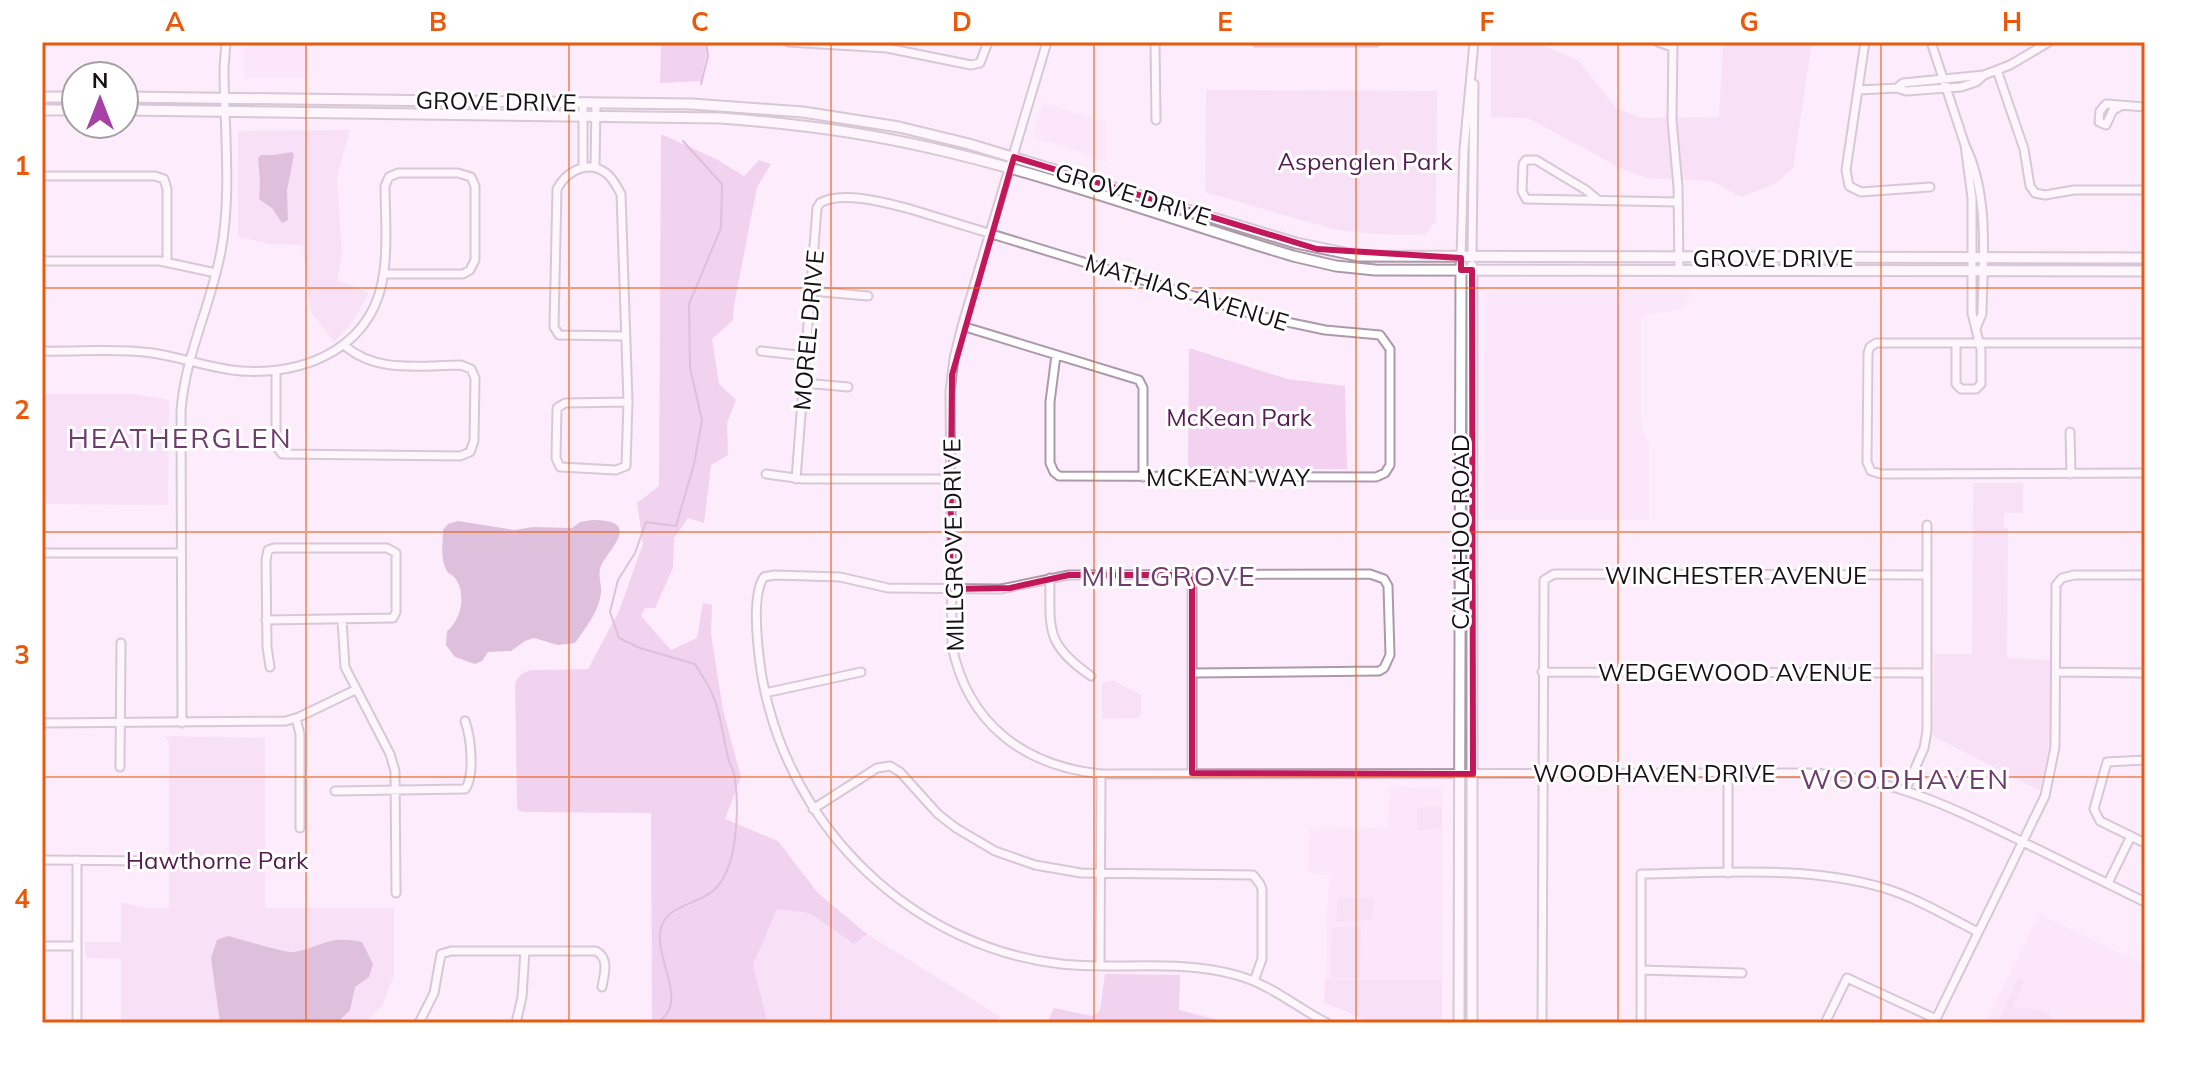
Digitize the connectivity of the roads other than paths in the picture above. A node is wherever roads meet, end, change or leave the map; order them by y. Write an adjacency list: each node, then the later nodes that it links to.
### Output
1 (226, 42): 20 (street)
2 (788, 42): 3 (street)
3 (988, 42)
4 (1047, 42): 31 (street, MILLGROVE DRIVE)
5 (1155, 42): 29 (street)
6 (1256, 42): 7 (street)
7 (1376, 42)
8 (1658, 42): 12 (street)
9 (1865, 42): 18 (street)
10 (1931, 42): 15 (street)
11 (2049, 42): 13 (street)
12 (1672, 45): 39 (street)
13 (1997, 70): 14 (street); 37 (street)
14 (1984, 75): 15 (street); 17 (street)
15 (1943, 79): 16 (street); 17 (street)
16 (1897, 88): 17 (street); 18 (street)
17 (1946, 88): 30 (street)
18 (1859, 90): 36 (street)
19 (140, 97): 20 (main road, GROVE DRIVE)
20 (224, 97): 21 (main road, GROVE DRIVE); 26 (street)
21 (583, 103): 22 (main road, GROVE DRIVE); 27 (street)
22 (596, 103): 28 (street); 31 (main road, GROVE DRIVE)
23 (2119, 107): 24 (street)
24 (2145, 107)
25 (140, 110): 26 (main road, GROVE DRIVE)
26 (224, 110): 27 (main road, GROVE DRIVE); 54 (street)
27 (583, 116): 28 (main road, GROVE DRIVE); 32 (street)
28 (596, 116): 33 (street); 34 (main road, GROVE DRIVE)
29 (1156, 120)
30 (1965, 145): 43 (street); 44 (street)
31 (1014, 157): 34 (street, MILLGROVE DRIVE); 41 (main road, GROVE DRIVE)
32 (583, 167): 33 (street); 60 (street)
33 (595, 167): 60 (street)
34 (1010, 169): 40 (street, MILLGROVE DRIVE); 48 (main road, GROVE DRIVE)
35 (42, 176): 47 (street)
36 (1930, 187)
37 (2145, 190)
38 (1598, 200): 38 (street); 39 (street)
39 (1678, 202): 42 (street)
40 (990, 233): 56 (street, MOREL DRIVE); 58 (street, MILLGROVE DRIVE); 61 (street, MATHIAS AVENUE)
41 (1467, 258): 41 (street, CALAHOO ROAD); 42 (main road, GROVE DRIVE); 48 (main road, CALAHOO ROAD); 49 (main road, CALAHOO ROAD)
42 (1679, 258): 43 (main road, GROVE DRIVE); 51 (street)
43 (1971, 258): 44 (main road, GROVE DRIVE); 52 (street)
44 (1983, 258): 45 (main road, GROVE DRIVE); 50 (street)
45 (2145, 258)
46 (42, 261): 47 (street)
47 (167, 262): 54 (street)
48 (1461, 270): 49 (main road, GROVE DRIVE); 113 (main road, CALAHOO ROAD)
49 (1472, 270): 51 (main road, GROVE DRIVE); 114 (main road, CALAHOO ROAD)
50 (1983, 270): 52 (main road, GROVE DRIVE); 53 (main road, GROVE DRIVE); 59 (street)
51 (1679, 271): 52 (main road, GROVE DRIVE)
52 (1971, 271): 59 (street)
53 (2145, 271)
54 (216, 273): 70 (street)
55 (384, 274): 55 (street); 65 (street)
56 (811, 291): 57 (street); 69 (street, MOREL DRIVE)
57 (868, 296)
58 (962, 326): 68 (street); 81 (street, MILLGROVE DRIVE)
59 (1977, 326): 63 (street)
60 (624, 336): 74 (street)
61 (1385, 339): 79 (street, MCKEAN WAY)
62 (1956, 343): 63 (street); 63 (street); 78 (street)
63 (1977, 343): 64 (street)
64 (2145, 343)
65 (344, 345): 71 (street); 71 (street)
66 (42, 351): 70 (street)
67 (761, 351): 69 (street)
68 (1056, 355): 79 (street); 79 (street, MCKEAN WAY)
69 (806, 356): 72 (street, MOREL DRIVE)
70 (189, 360): 71 (street); 84 (street)
71 (276, 371)
72 (804, 383): 73 (street); 80 (street, MOREL DRIVE)
73 (848, 387)
74 (628, 402): 74 (street)
75 (2070, 432): 78 (street)
76 (2145, 473): 78 (street)
77 (766, 474): 80 (street)
78 (2071, 474)
79 (1143, 477)
80 (796, 479): 81 (street)
81 (950, 479): 89 (street, MILLGROVE DRIVE)
82 (1927, 525): 86 (street)
83 (42, 553): 84 (street)
84 (180, 553): 107 (street)
85 (1192, 575): 88 (street); 97 (street); 97 (street)
86 (1926, 575): 95 (street, WINCHESTER AVENUE); 98 (street)
87 (2145, 575): 96 (street)
88 (1050, 578): 89 (street); 100 (street)
89 (950, 589): 102 (street); 112 (street, MILLGROVE DRIVE)
90 (266, 620): 91 (street); 91 (street); 93 (street)
91 (342, 620): 101 (street)
92 (121, 643): 106 (street)
93 (270, 667)
94 (861, 672): 102 (street)
95 (1542, 672): 98 (street, WEDGEWOOD AVENUE); 115 (street)
96 (2056, 672): 99 (street); 122 (street)
97 (1192, 673): 110 (street)
98 (1927, 673): 116 (street)
99 (2145, 673)
100 (1091, 676)
101 (355, 690): 103 (street); 118 (street)
102 (765, 693): 119 (street)
103 (296, 718): 107 (street); 120 (street)
104 (465, 721): 118 (street)
105 (42, 723): 106 (street)
106 (120, 723): 107 (street); 109 (street)
107 (182, 723)
108 (2145, 760): 121 (street)
109 (120, 767)
110 (1192, 773): 112 (street, MILLGROVE DRIVE); 113 (street, MILLGROVE DRIVE)
111 (1728, 773): 115 (street, WOODHAVEN DRIVE); 116 (street, WOODHAVEN DRIVE); 127 (street)
112 (1101, 774): 128 (street)
113 (1460, 774): 114 (street, WOODHAVEN DRIVE); 146 (main road, CALAHOO ROAD)
114 (1473, 774): 115 (street, WOODHAVEN DRIVE); 147 (main road, CALAHOO ROAD)
115 (1542, 774): 148 (street)
116 (1906, 789): 122 (street, WOODHAVEN DRIVE)
117 (335, 791): 118 (street)
118 (396, 791): 130 (street)
119 (813, 809): 128 (street); 136 (street)
120 (300, 828)
121 (2131, 836): 123 (street); 129 (street)
122 (2022, 842): 129 (street, WOODHAVEN DRIVE); 132 (street)
123 (2145, 843)
124 (42, 860): 125 (street)
125 (77, 860): 126 (street); 134 (street)
126 (150, 861)
127 (1728, 873): 132 (street); 137 (street)
128 (1100, 874): 136 (street); 139 (street)
129 (2108, 883): 131 (street, WOODHAVEN DRIVE)
130 (396, 893)
131 (2145, 902)
132 (1978, 932): 141 (street)
133 (42, 946): 134 (street)
134 (77, 946): 142 (street)
135 (525, 951): 140 (street); 143 (street); 144 (street)
136 (1100, 966): 139 (street)
137 (1641, 970): 138 (street); 149 (street)
138 (1742, 973)
139 (1254, 981): 145 (street)
140 (602, 987)
141 (1935, 1021): 150 (street)
142 (77, 1023)
143 (419, 1023)
144 (516, 1023)
145 (1327, 1023)
146 (1459, 1023)
147 (1472, 1023)
148 (1542, 1023)
149 (1641, 1023)
150 (1825, 1023)

